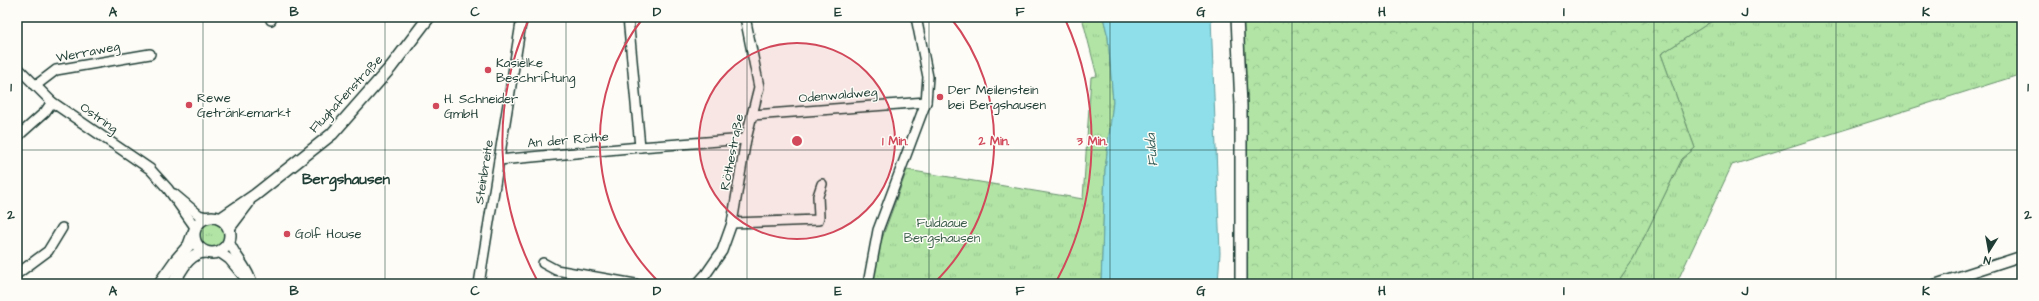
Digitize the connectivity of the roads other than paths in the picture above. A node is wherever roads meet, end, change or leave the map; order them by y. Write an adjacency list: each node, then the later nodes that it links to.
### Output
1 (429, 17): 20 (street, Flughafenstraße)
2 (522, 17): 17 (street, Steinbreite)
3 (623, 17): 7 (street)
4 (745, 17): 13 (street, Röthestraße)
5 (916, 17): 12 (street)
6 (1237, 17): 40 (street)
7 (628, 21): 16 (street)
8 (150, 54): 10 (street, Werraweg)
9 (17, 67): 10 (street, Ostring)
10 (35, 86): 11 (street, Ostring)
11 (52, 102): 14 (street); 19 (street, Ostring)
12 (926, 102): 13 (street, Odenwaldweg); 39 (street)
13 (752, 115): 15 (street, Röthestraße)
14 (17, 137)
15 (746, 139): 16 (street, An der Röthe); 23 (street, Röthestraße)
16 (640, 146): 17 (street, An der Röthe)
17 (499, 160): 36 (street, Steinbreite)
18 (822, 184): 23 (street)
19 (168, 189): 21 (street, Ostring); 26 (street, Ostring)
20 (255, 195): 22 (street, Flughafenstraße); 25 (street, Flughafenstraße)
21 (207, 217): 22 (street); 26 (street)
22 (220, 219): 25 (street)
23 (732, 223): 38 (street, Röthestraße)
24 (62, 228): 32 (street)
25 (229, 228): 27 (street)
26 (194, 231): 28 (street); 33 (street)
27 (229, 241): 29 (street); 35 (street)
28 (205, 252): 29 (street); 34 (street)
29 (219, 252): 35 (street)
30 (2022, 256): 41 (street)
31 (543, 263): 37 (street)
32 (17, 274)
33 (159, 284)
34 (173, 284)
35 (251, 284)
36 (479, 284)
37 (635, 284)
38 (697, 284)
39 (868, 284)
40 (1241, 284)
41 (1936, 284)

